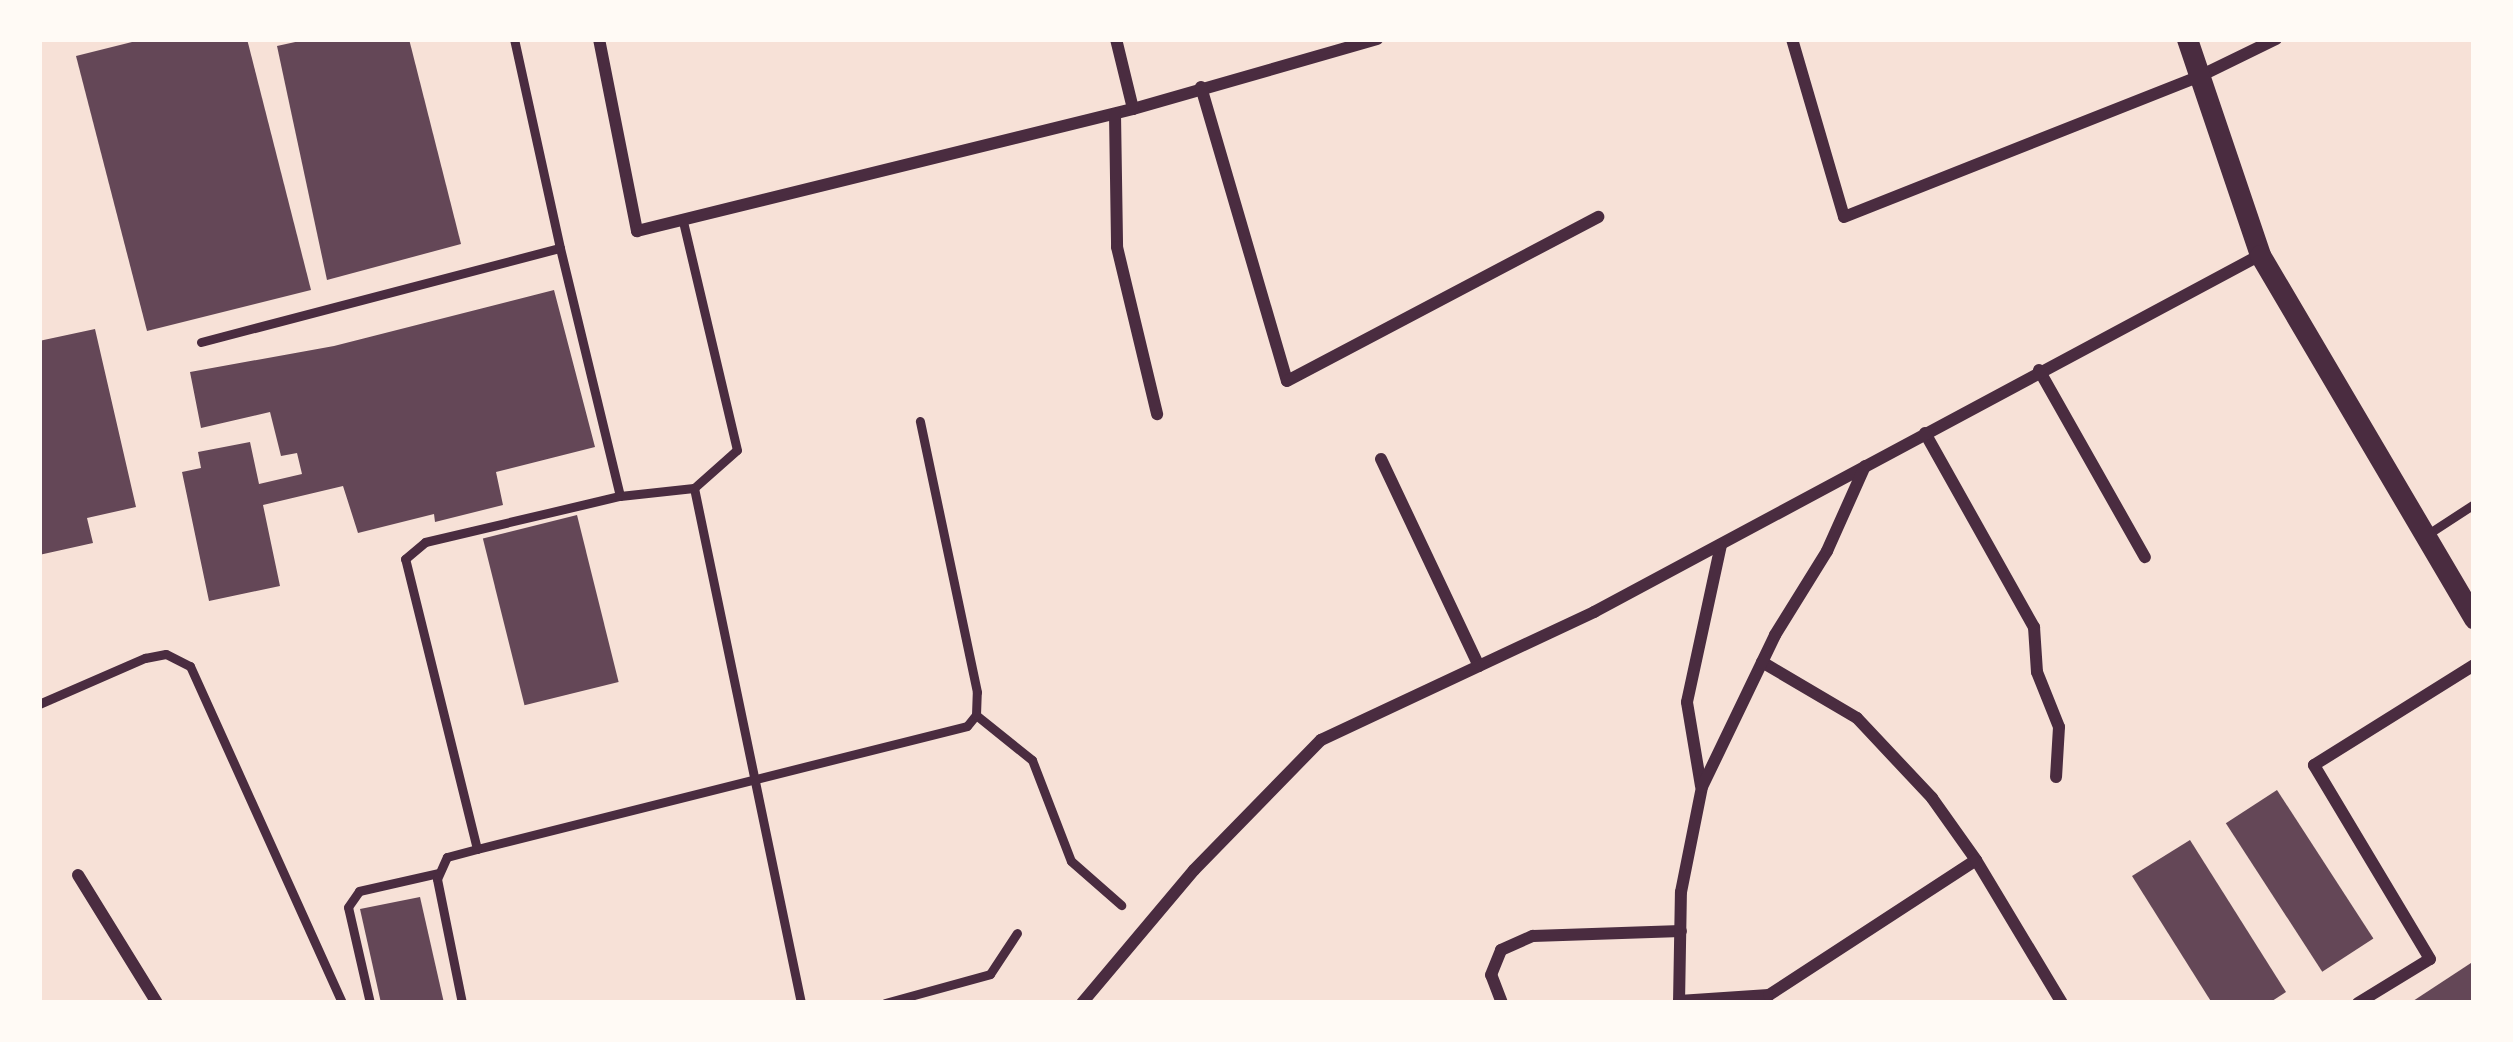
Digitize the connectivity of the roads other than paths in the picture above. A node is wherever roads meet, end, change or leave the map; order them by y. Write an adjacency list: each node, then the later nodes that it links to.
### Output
1 (514, 39): 14 (lane)
2 (599, 39): 13 (street)
3 (1116, 39): 10 (street)
4 (1377, 39): 9 (street)
5 (1792, 39): 8 (street)
6 (2187, 39): 8 (street)
7 (2276, 39): 8 (street)
8 (2198, 76): 15 (street)
9 (1201, 87): 10 (street); 12 (street)
10 (1133, 109): 11 (street)
11 (1115, 114): 13 (street); 18 (street)
12 (1598, 218)
13 (683, 221): 23 (lane)
14 (560, 248): 16 (lane); 24 (lane)
15 (2260, 255): 17 (street); 26 (street)
16 (201, 342)
17 (2039, 370): 20 (street); 28 (street)
18 (1157, 415)
19 (920, 421): 34 (lane)
20 (1925, 433): 22 (street); 35 (street)
21 (1381, 459): 32 (street)
22 (1865, 466): 27 (street); 30 (street)
23 (694, 488): 24 (lane); 36 (lane)
24 (620, 496): 38 (lane)
25 (2474, 504): 26 (lane)
26 (2425, 536): 29 (street)
27 (1721, 545): 32 (street); 37 (street)
28 (2145, 557)
29 (2474, 619)
30 (1762, 662): 37 (street); 39 (street)
31 (2474, 664): 55 (street)
32 (1479, 666): 52 (street)
33 (39, 704): 47 (lane)
34 (976, 715): 36 (lane); 42 (lane)
35 (2056, 776)
36 (753, 782): 38 (lane); 50 (lane)
37 (1702, 787): 43 (street)
38 (477, 849): 40 (lane)
39 (1976, 860): 45 (street); 54 (street)
40 (439, 873): 48 (lane); 49 (lane)
41 (78, 875): 46 (street)
42 (1121, 905)
43 (1681, 931): 45 (street); 53 (street)
44 (1017, 933): 51 (lane)
45 (1679, 1002)
46 (157, 1003)
47 (342, 1003)
48 (370, 1003)
49 (462, 1003)
50 (801, 1003)
51 (885, 1003)
52 (1082, 1003)
53 (1502, 1003)
54 (2062, 1003)
55 (2358, 1003)

